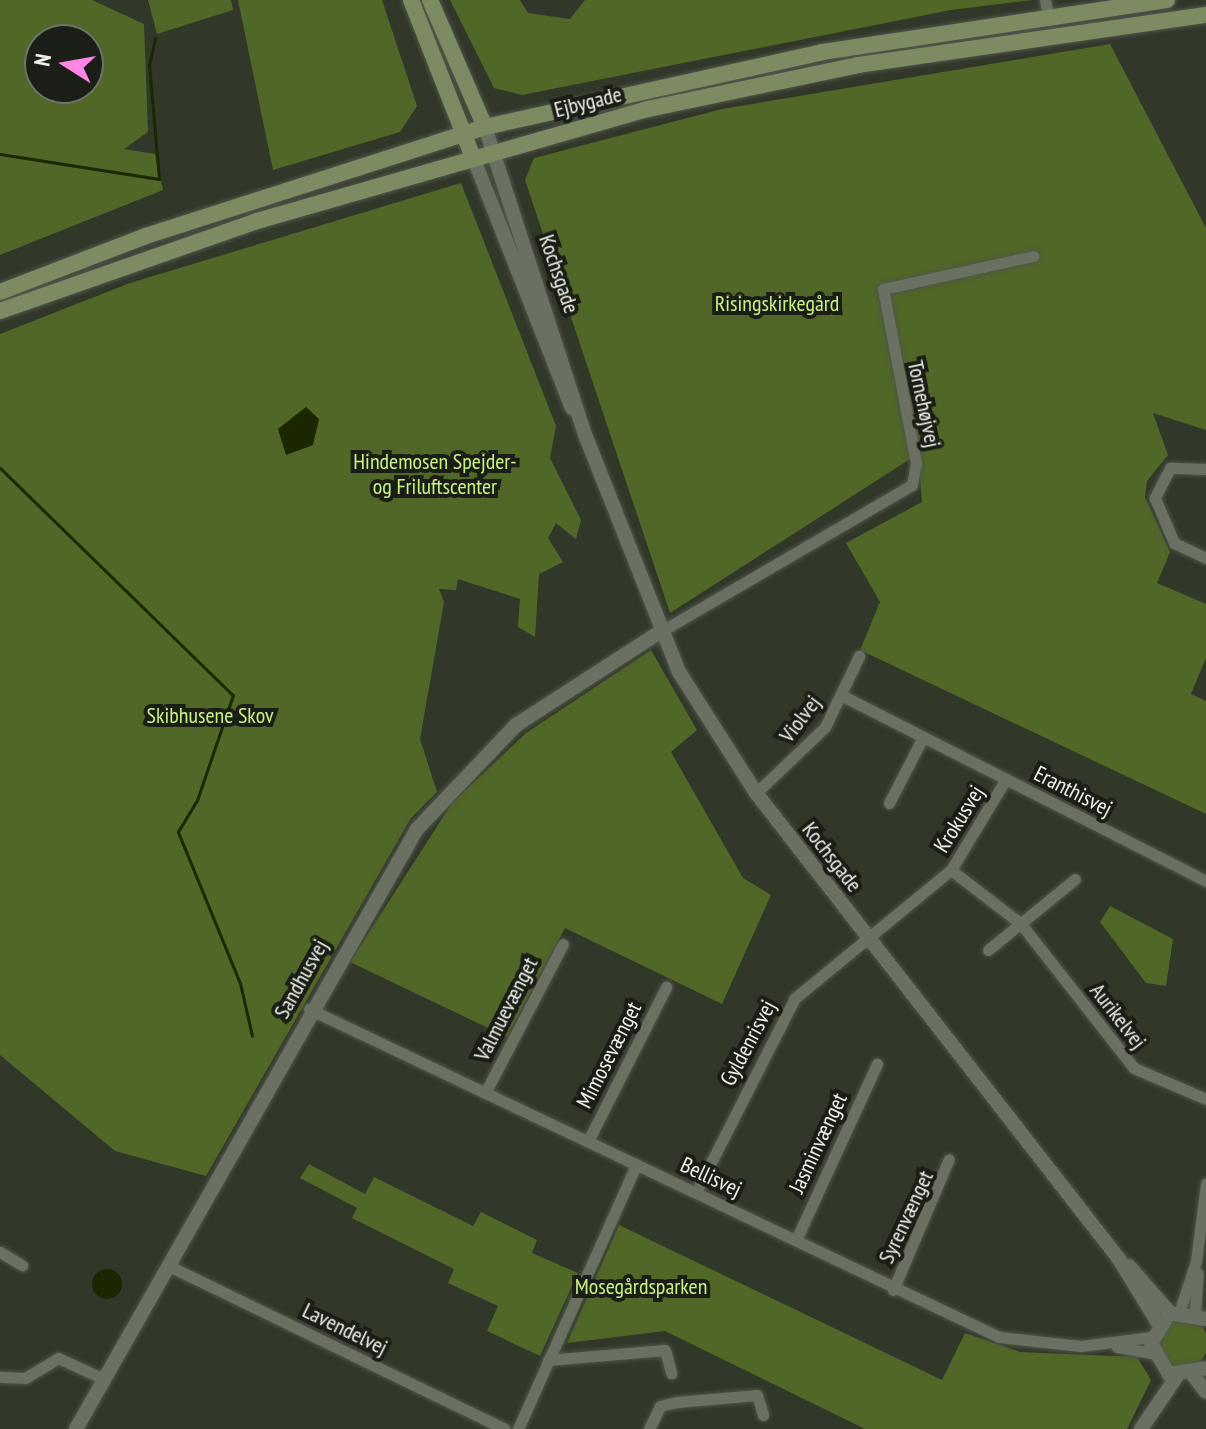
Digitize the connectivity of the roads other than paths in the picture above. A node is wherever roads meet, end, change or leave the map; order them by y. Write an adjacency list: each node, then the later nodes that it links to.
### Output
1 (411, 0): 9 (main road)
2 (430, 0): 8 (main road)
3 (1167, 0): 4 (main road, Ejbygade)
4 (1046, 7): 6 (main road); 7 (main road); 8 (main road, Ejbygade)
5 (1206, 15): 6 (main road, Ejbygade)
6 (1057, 33): 7 (main road, Ejbygade)
7 (968, 47): 10 (main road, Ejbygade)
8 (485, 127): 9 (main road, Ejbygade); 10 (street, Kochsgade)
9 (464, 133): 11 (main road); 13 (main road, Ejbygade)
10 (493, 151): 11 (main road, Ejbygade); 15 (street, Kochsgade)
11 (473, 157): 14 (main road, Ejbygade); 15 (street, Kochsgade)
12 (1033, 256): 18 (street, Tornehøjvej)
13 (0, 292)
14 (0, 311)
15 (586, 437): 18 (street, Kochsgade)
16 (1206, 469): 17 (street)
17 (1206, 558)
18 (660, 632): 23 (street, Kochsgade); 33 (street, Sandhusvej)
19 (859, 656): 20 (street, Violvej)
20 (841, 695): 21 (street, Eranthisvej); 23 (street, Violvej)
21 (923, 737): 22 (street, Eranthisvej); 24 (street)
22 (1006, 779): 25 (street, Krokusvej); 27 (street, Eranthisvej)
23 (756, 793): 29 (street, Kochsgade)
24 (889, 803)
25 (951, 870): 28 (street, Aurikelvej); 29 (street, Krokusvej)
26 (1075, 879): 28 (street)
27 (1206, 881)
28 (1021, 924): 31 (street); 36 (street, Aurikelvej)
29 (867, 937): 41 (street, Gyldenrisvej); 44 (street, Kochsgade)
30 (563, 944): 35 (street, Valmuevænget)
31 (988, 950)
32 (666, 987): 37 (street, Mimosevænget)
33 (309, 1009): 35 (street, Bellisvej); 46 (street, Sandhusvej)
34 (877, 1064): 42 (street, Jasminvænget)
35 (485, 1093): 37 (street, Bellisvej)
36 (1206, 1099)
37 (588, 1141): 39 (street, Bellisvej)
38 (949, 1159): 47 (street, Syrenvænget)
39 (636, 1165): 41 (street, Bellisvej); 51 (street)
40 (1206, 1186): 48 (street)
41 (696, 1192): 42 (street, Bellisvej)
42 (796, 1240): 47 (street, Bellisvej)
43 (0, 1252): 45 (street)
44 (1119, 1259): 48 (street, Kochsgade); 49 (street, Kochsgade)
45 (23, 1265)
46 (167, 1265): 57 (street, Sandhusvej); 62 (street, Lavendelvej)
47 (893, 1290): 50 (street, Bellisvej)
48 (1188, 1314): 49 (street)
49 (1158, 1323): 50 (street)
50 (1151, 1345): 52 (street)
51 (548, 1360): 54 (street); 63 (street)
52 (1161, 1368): 55 (street); 60 (street)
53 (1200, 1372): 55 (street); 58 (street)
54 (671, 1373)
55 (1177, 1376): 60 (street)
56 (0, 1377): 57 (street)
57 (104, 1379): 61 (street, Sandhusvej)
58 (1206, 1392)
59 (763, 1415): 64 (street)
60 (1143, 1425)
61 (76, 1429)
62 (504, 1429)
63 (518, 1429)
64 (649, 1429)

